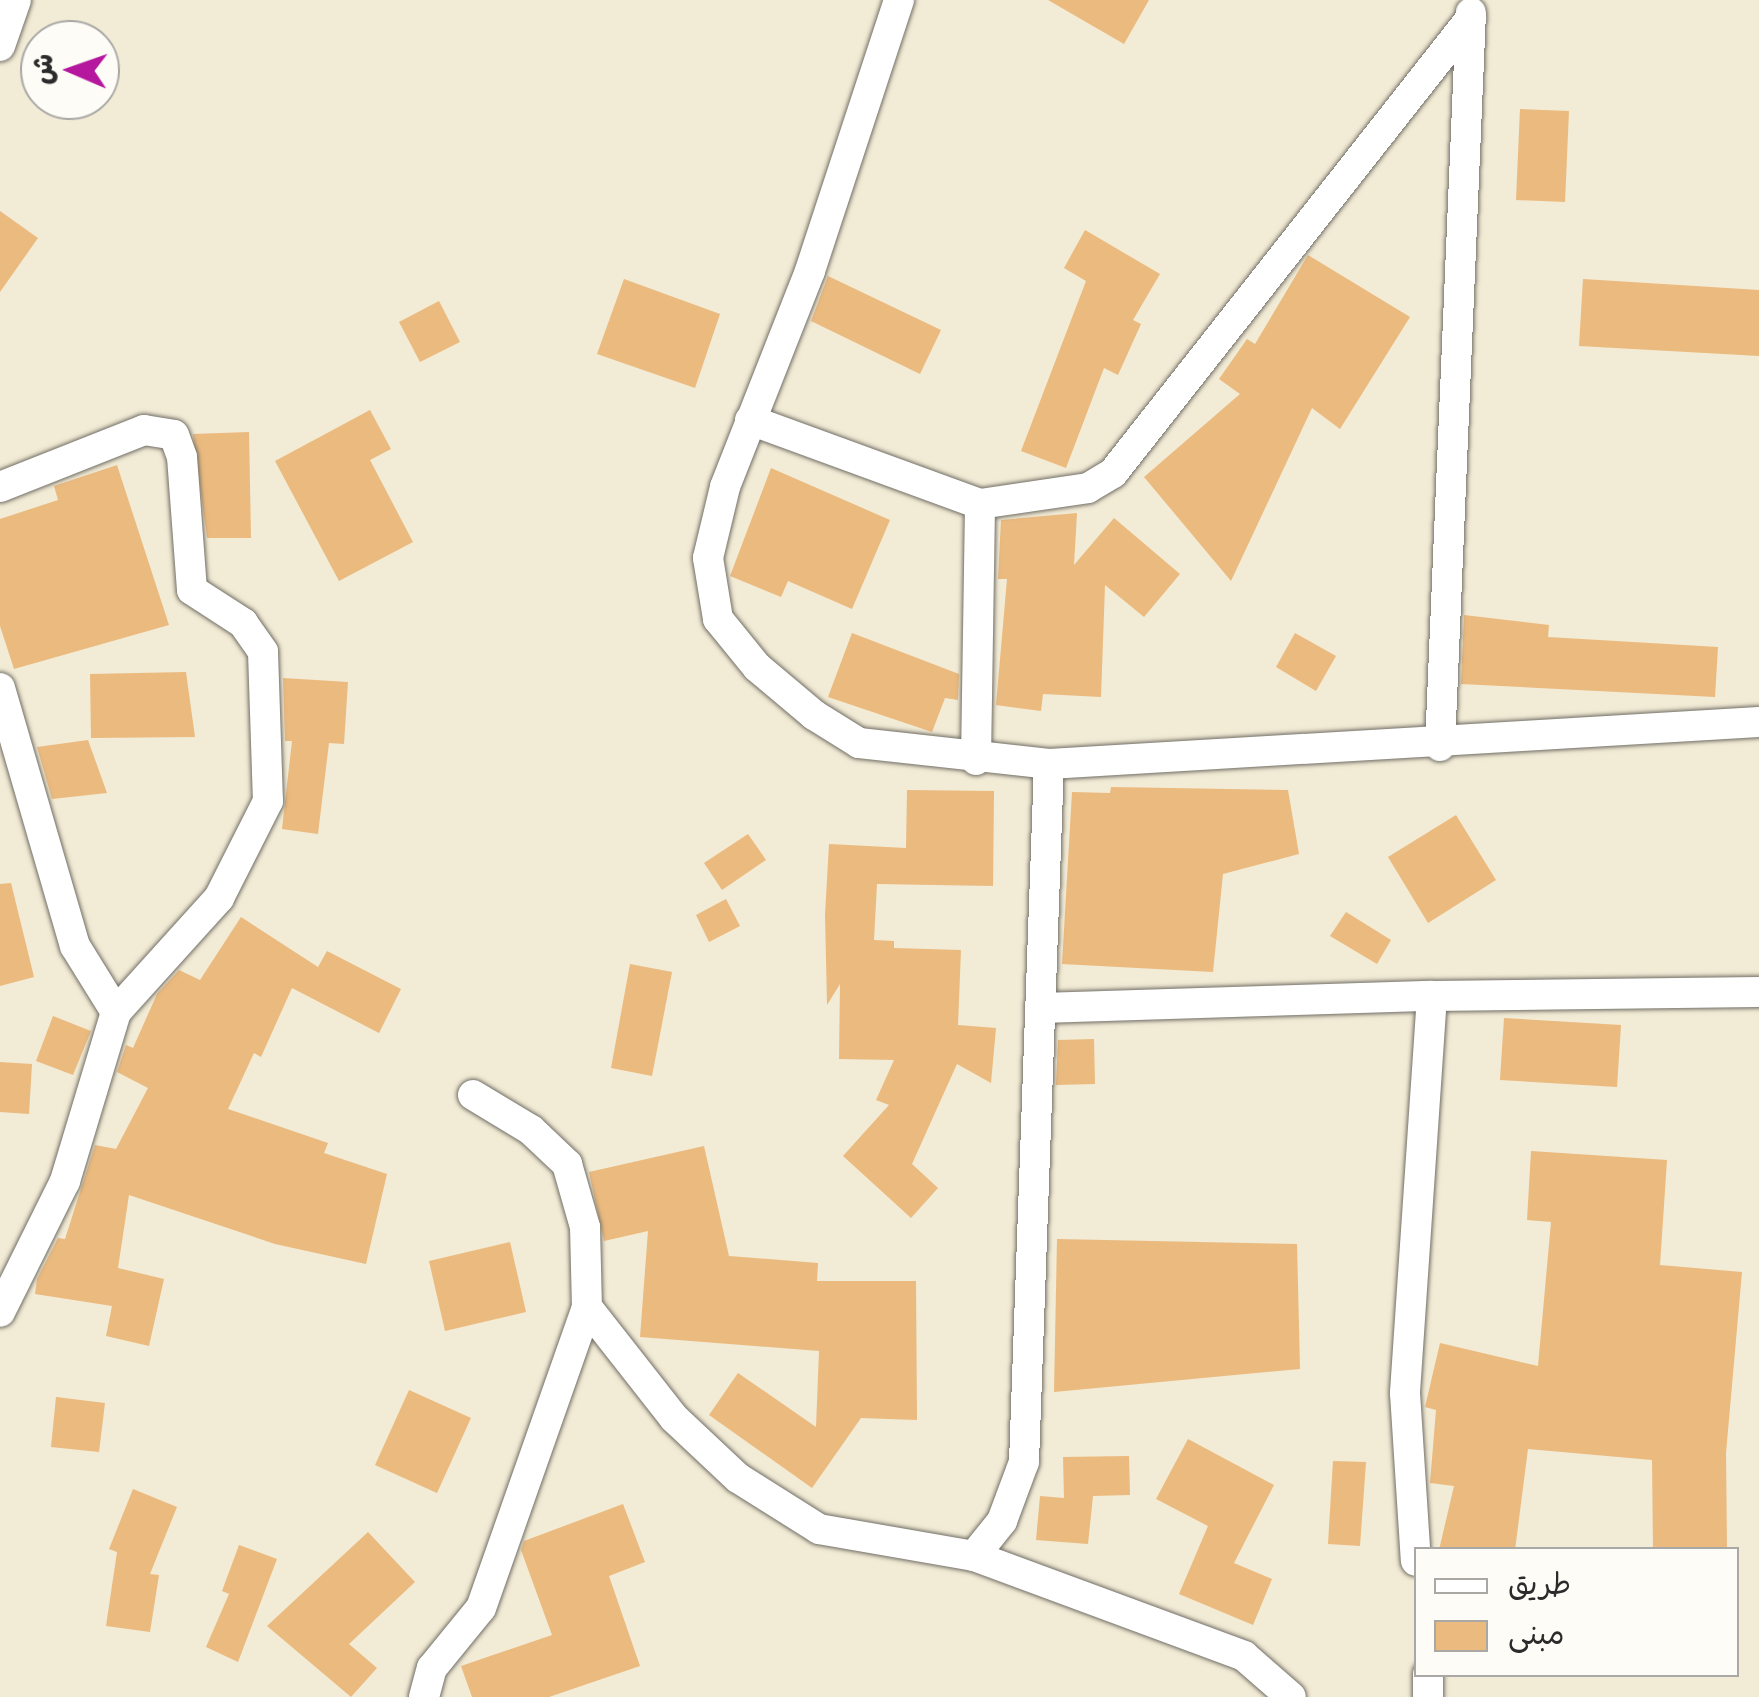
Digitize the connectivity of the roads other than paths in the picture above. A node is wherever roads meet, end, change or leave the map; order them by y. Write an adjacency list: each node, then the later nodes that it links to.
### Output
1 (16, 0): 4 (street)
2 (900, 0): 5 (street)
3 (1471, 9): 7 (street); 10 (street)
4 (0, 46)
5 (750, 420): 7 (street); 11 (street)
6 (0, 488): 16 (street)
7 (980, 504): 11 (street)
8 (0, 688): 16 (street)
9 (1759, 722): 10 (street)
10 (1440, 746): 12 (street)
11 (976, 760): 12 (street)
12 (1050, 764): 15 (street)
13 (1759, 992): 14 (street)
14 (1432, 996): 15 (street); 20 (street)
15 (1041, 1008): 21 (street)
16 (116, 1012): 19 (street)
17 (473, 1095): 18 (street)
18 (587, 1307): 21 (street); 22 (street)
19 (0, 1312)
20 (1415, 1547)
21 (974, 1556): 23 (street)
22 (424, 1697)
23 (1291, 1697)

